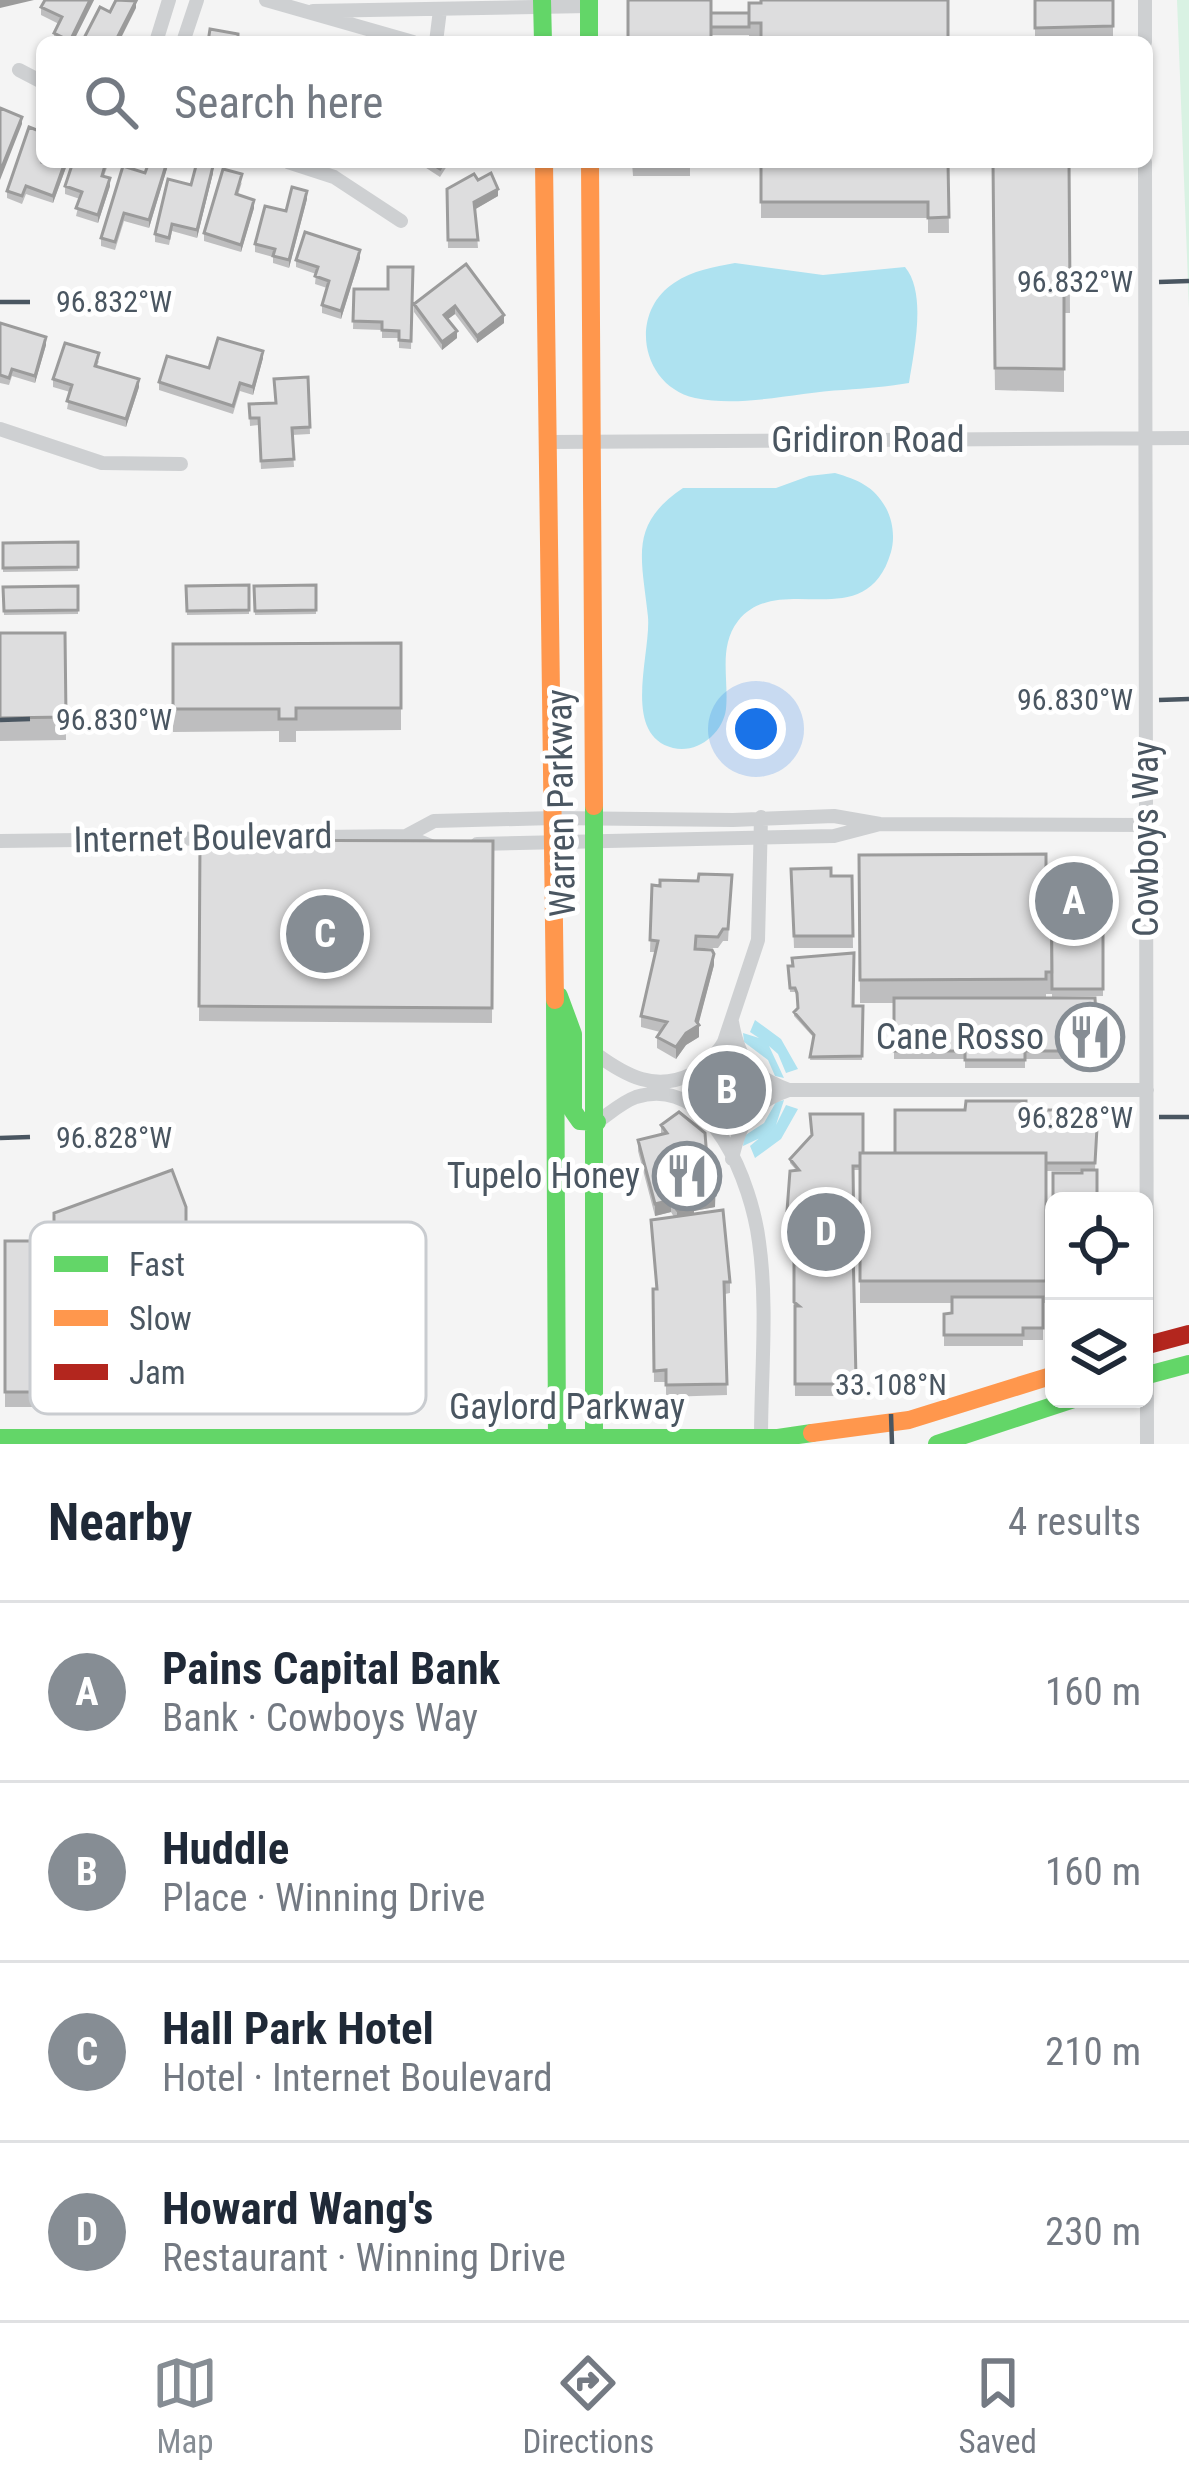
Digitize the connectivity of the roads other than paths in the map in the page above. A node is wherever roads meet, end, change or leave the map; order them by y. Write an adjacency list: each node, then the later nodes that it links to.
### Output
1 (169, 0): 9 (street)
2 (197, 0): 10 (street)
3 (266, 0): 8 (street)
4 (1145, 0): 15 (street)
5 (589, 3): 6 (street); 14 (main road)
6 (542, 4): 7 (street); 13 (main road)
7 (440, 10): 8 (street); 12 (street)
8 (313, 11): 11 (street)
9 (158, 36)
10 (185, 36)
11 (394, 36)
12 (437, 36)
13 (543, 36)
14 (589, 36)
15 (1145, 36)
16 (19, 70): 17 (street)
17 (36, 79)
18 (306, 168): 22 (street)
19 (544, 168): 26 (main road, Warren Parkway)
20 (590, 168): 27 (main road, Warren Parkway)
21 (1145, 168): 24 (street, Cowboys Way)
22 (401, 221)
23 (0, 429): 28 (street)
24 (1146, 438): 25 (street, Gridiron Road); 27 (street, Gridiron Road); 33 (street, Cowboys Way)
25 (1189, 438)
26 (548, 442): 27 (street, Gridiron Road); 30 (main road, Warren Parkway)
27 (592, 442): 31 (main road, Warren Parkway)
28 (181, 464)
29 (760, 817): 31 (street, Internet Boulevard); 32 (street, Internet Boulevard); 35 (street)
30 (554, 818): 31 (street, Internet Boulevard); 34 (street, Internet Boulevard); 37 (main road, Warren Parkway)
31 (595, 820): 38 (main road, Warren Parkway)
32 (880, 824): 33 (street); 35 (street, Internet Boulevard)
33 (1146, 825): 46 (street, Cowboys Way)
34 (406, 836): 36 (street, Internet Boulevard); 37 (street, Internet Boulevard)
35 (761, 840): 38 (street, Internet Boulevard); 40 (street)
36 (0, 841)
37 (554, 841): 38 (street, Internet Boulevard); 39 (main road, Warren Parkway)
38 (595, 842): 41 (main road, Warren Parkway)
39 (555, 986): 49 (main road); 62 (main road, Warren Parkway)
40 (732, 1022): 42 (street); 43 (street)
41 (596, 1054): 44 (street); 49 (main road, Warren Parkway)
42 (706, 1066): 43 (street); 44 (street); 48 (street)
43 (749, 1069): 45 (street); 47 (street)
44 (664, 1089): 48 (street); 49 (street)
45 (790, 1090): 46 (street); 47 (street)
46 (1147, 1090): 51 (street, Cowboys Way)
47 (749, 1112): 48 (street); 50 (street)
48 (707, 1116): 50 (street)
49 (597, 1122): 63 (main road, Warren Parkway)
50 (732, 1159): 61 (street)
51 (1145, 1300)
52 (1189, 1334): 53 (main road)
53 (1153, 1344)
54 (1189, 1364): 55 (main road)
55 (1153, 1374)
56 (1045, 1379): 59 (main road, Gaylord Parkway)
57 (1046, 1408): 64 (main road)
58 (1146, 1408): 65 (street, Cowboys Way)
59 (927, 1416): 61 (main road, Gaylord Parkway); 64 (main road)
60 (0, 1438): 62 (main road, Gaylord Parkway)
61 (761, 1438): 63 (main road, Gaylord Parkway)
62 (557, 1441): 63 (main road, Gaylord Parkway)
63 (594, 1442)
64 (936, 1444)
65 (1147, 1444)

